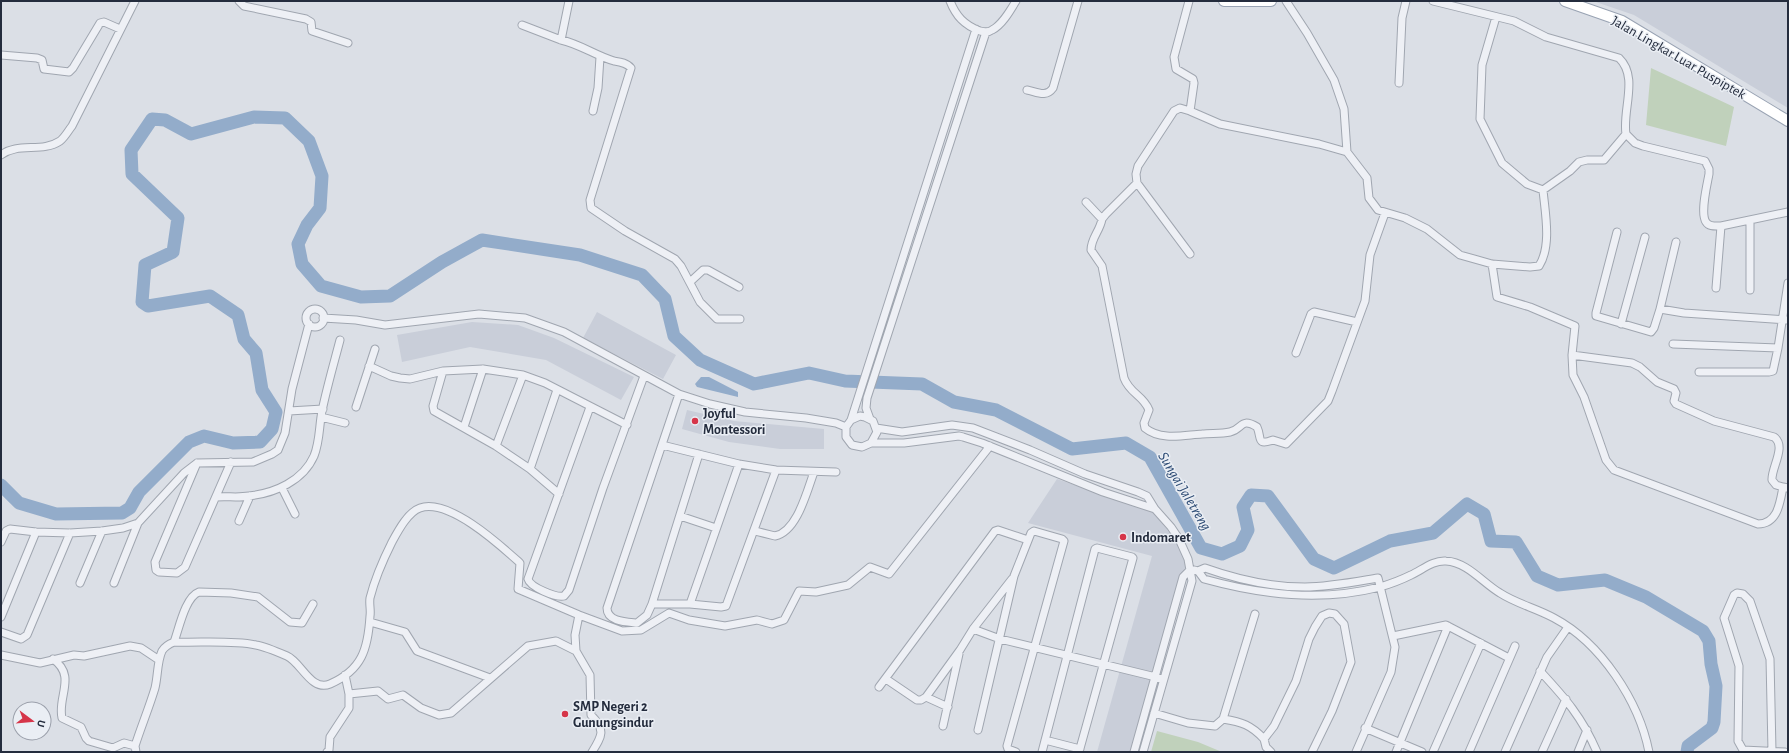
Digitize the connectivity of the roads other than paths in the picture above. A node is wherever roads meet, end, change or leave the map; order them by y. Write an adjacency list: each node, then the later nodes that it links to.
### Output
1 (239, 1): 20 (street)
2 (569, 1): 19 (street)
3 (950, 1): 17 (street)
4 (1016, 1): 18 (street)
5 (1078, 1): 24 (street)
6 (1189, 1): 26 (street)
7 (1224, 1): 8 (main road)
8 (1271, 1)
9 (1286, 1): 29 (street)
10 (1406, 1): 23 (street)
11 (1433, 1): 14 (street)
12 (1565, 1): 27 (main road, Jalan Lingkar Luar Puspiptek)
13 (134, 2): 16 (street)
14 (1496, 17): 28 (street); 32 (street)
15 (522, 25): 19 (street)
16 (120, 29): 21 (street); 30 (street)
17 (976, 29): 18 (street); 76 (street)
18 (986, 32): 75 (street)
19 (561, 40): 22 (street)
20 (348, 43)
21 (1, 55)
22 (600, 57): 25 (street); 44 (street)
23 (1399, 83)
24 (1027, 90)
25 (593, 111)
26 (1190, 111): 29 (street); 31 (street)
27 (1788, 121)
28 (1626, 134): 32 (street); 38 (street)
29 (1346, 152): 35 (street)
30 (1, 155)
31 (1137, 183): 36 (street); 42 (street)
32 (1543, 190): 43 (street)
33 (1086, 202): 36 (street)
34 (1788, 212): 37 (street)
35 (1385, 213): 43 (street); 53 (street)
36 (1102, 219): 53 (street)
37 (1750, 220): 38 (street); 48 (street)
38 (1720, 226): 47 (street)
39 (1617, 232): 55 (street)
40 (1644, 237): 55 (street)
41 (1676, 242): 49 (street)
42 (1190, 254)
43 (1492, 264): 61 (street)
44 (690, 282): 46 (street); 51 (street)
45 (1788, 283): 52 (street)
46 (740, 287)
47 (1716, 288)
48 (1750, 290)
49 (1660, 309): 52 (street); 55 (street)
50 (324, 318): 54 (street); 54 (street); 67 (street)
51 (740, 319)
52 (1785, 320): 58 (street)
53 (1357, 322): 60 (street)
54 (309, 324): 73 (street)
55 (1620, 324)
56 (340, 340): 72 (street)
57 (1673, 344): 58 (street)
58 (1778, 348): 65 (street)
59 (375, 349): 62 (street)
60 (1296, 353)
61 (1572, 355): 95 (street); 95 (street)
62 (369, 366): 64 (street); 70 (street)
63 (483, 369): 64 (street); 66 (street); 79 (street)
64 (443, 371): 79 (street)
65 (1699, 372)
66 (523, 375): 68 (street); 84 (street)
67 (644, 376): 69 (street); 78 (street)
68 (557, 390): 71 (street); 90 (street)
69 (679, 394): 80 (street); 83 (street)
70 (356, 407)
71 (590, 407): 78 (street); 98 (street)
72 (323, 409): 73 (street); 74 (street)
73 (289, 411): 87 (street)
74 (321, 416): 77 (street); 96 (street)
75 (870, 419): 76 (street); 81 (street)
76 (851, 420): 80 (street)
77 (345, 423)
78 (627, 425): 98 (street)
79 (464, 427): 84 (street)
80 (846, 427): 82 (street)
81 (876, 428): 82 (street); 94 (street)
82 (871, 443): 85 (street)
83 (662, 445): 86 (street); 122 (street)
84 (496, 446): 90 (street)
85 (990, 446): 97 (street); 125 (street)
86 (699, 454): 89 (street); 103 (street)
87 (231, 462): 88 (street); 99 (street)
88 (197, 463): 99 (street); 105 (street)
89 (739, 464): 91 (street); 106 (street)
90 (530, 469): 98 (street)
91 (776, 470): 92 (street); 108 (street)
92 (814, 472): 93 (street); 108 (street)
93 (836, 472)
94 (1106, 481): 97 (street); 101 (street)
95 (1786, 487)
96 (282, 488): 100 (street); 102 (street)
97 (1103, 492): 101 (street)
98 (559, 494)
99 (216, 496): 100 (street)
100 (250, 496): 104 (street)
101 (1155, 510): 113 (street)
102 (295, 514)
103 (680, 516): 106 (street); 122 (street)
104 (239, 521)
105 (138, 523): 107 (street); 118 (street)
106 (716, 528): 123 (street)
107 (102, 531): 110 (street); 117 (street)
108 (755, 531): 123 (street)
109 (36, 532): 110 (street); 112 (street); 126 (street)
110 (70, 533): 131 (street)
111 (1028, 540): 115 (street); 137 (street); 150 (street)
112 (1, 542)
113 (1190, 570): 114 (street); 148 (street); 151 (street)
114 (1198, 571): 116 (street); 120 (street)
115 (1014, 576): 130 (street); 133 (street)
116 (1256, 582): 119 (street); 120 (street)
117 (80, 583)
118 (114, 583)
119 (1380, 587): 120 (street); 129 (street); 132 (street)
120 (1255, 592)
121 (313, 604): 134 (street)
122 (652, 604): 123 (street)
123 (690, 604)
124 (1255, 614): 158 (street)
125 (579, 615): 127 (street); 139 (street)
126 (1, 617)
127 (370, 622): 147 (street); 149 (street)
128 (1448, 626): 132 (street); 135 (street); 165 (street)
129 (1568, 627): 146 (street); 186 (street)
130 (973, 629): 133 (street); 138 (street)
131 (1, 632)
132 (1393, 636): 160 (street)
133 (1000, 639): 137 (street); 161 (street)
134 (174, 642): 144 (street); 147 (street)
135 (1481, 643): 142 (street); 180 (street)
136 (1515, 646): 142 (street)
137 (1034, 647): 141 (street); 171 (street)
138 (960, 650): 154 (street); 156 (street)
139 (576, 651): 149 (street); 170 (street)
140 (1, 655): 143 (street)
141 (1068, 656): 145 (street); 145 (street); 164 (street)
142 (1509, 658): 181 (street)
143 (53, 659): 144 (street); 166 (street)
144 (159, 660): 166 (street)
145 (1104, 665): 148 (street); 167 (street)
146 (1540, 671): 155 (street); 182 (street)
147 (345, 675): 153 (street)
148 (1156, 677): 151 (street); 173 (street)
149 (490, 678): 153 (street)
150 (886, 678): 152 (street); 154 (street)
151 (1164, 679): 157 (street)
152 (879, 687)
153 (349, 694): 169 (street)
154 (926, 697): 156 (street)
155 (1566, 699): 162 (street); 183 (street)
156 (948, 707): 159 (street)
157 (1154, 713): 158 (street); 174 (street)
158 (1223, 719): 163 (street)
159 (943, 726)
160 (1365, 728): 165 (street); 177 (street)
161 (978, 730)
162 (1588, 730): 184 (street); 185 (street)
163 (1264, 739): 175 (street); 176 (street)
164 (1045, 740): 167 (street); 172 (street)
165 (1400, 742): 178 (street); 179 (street)
166 (135, 749)
167 (1079, 751)
168 (1772, 751): 168 (street); 187 (street)
169 (327, 752)
170 (592, 752)
171 (1016, 752)
172 (1042, 752)
173 (1134, 752)
174 (1143, 752)
175 (1271, 752)
176 (1312, 752)
177 (1356, 752)
178 (1396, 752)
179 (1422, 752)
180 (1432, 752)
181 (1469, 752)
182 (1505, 752)
183 (1542, 752)
184 (1578, 752)
185 (1597, 752)
186 (1650, 752)
187 (1785, 752)

